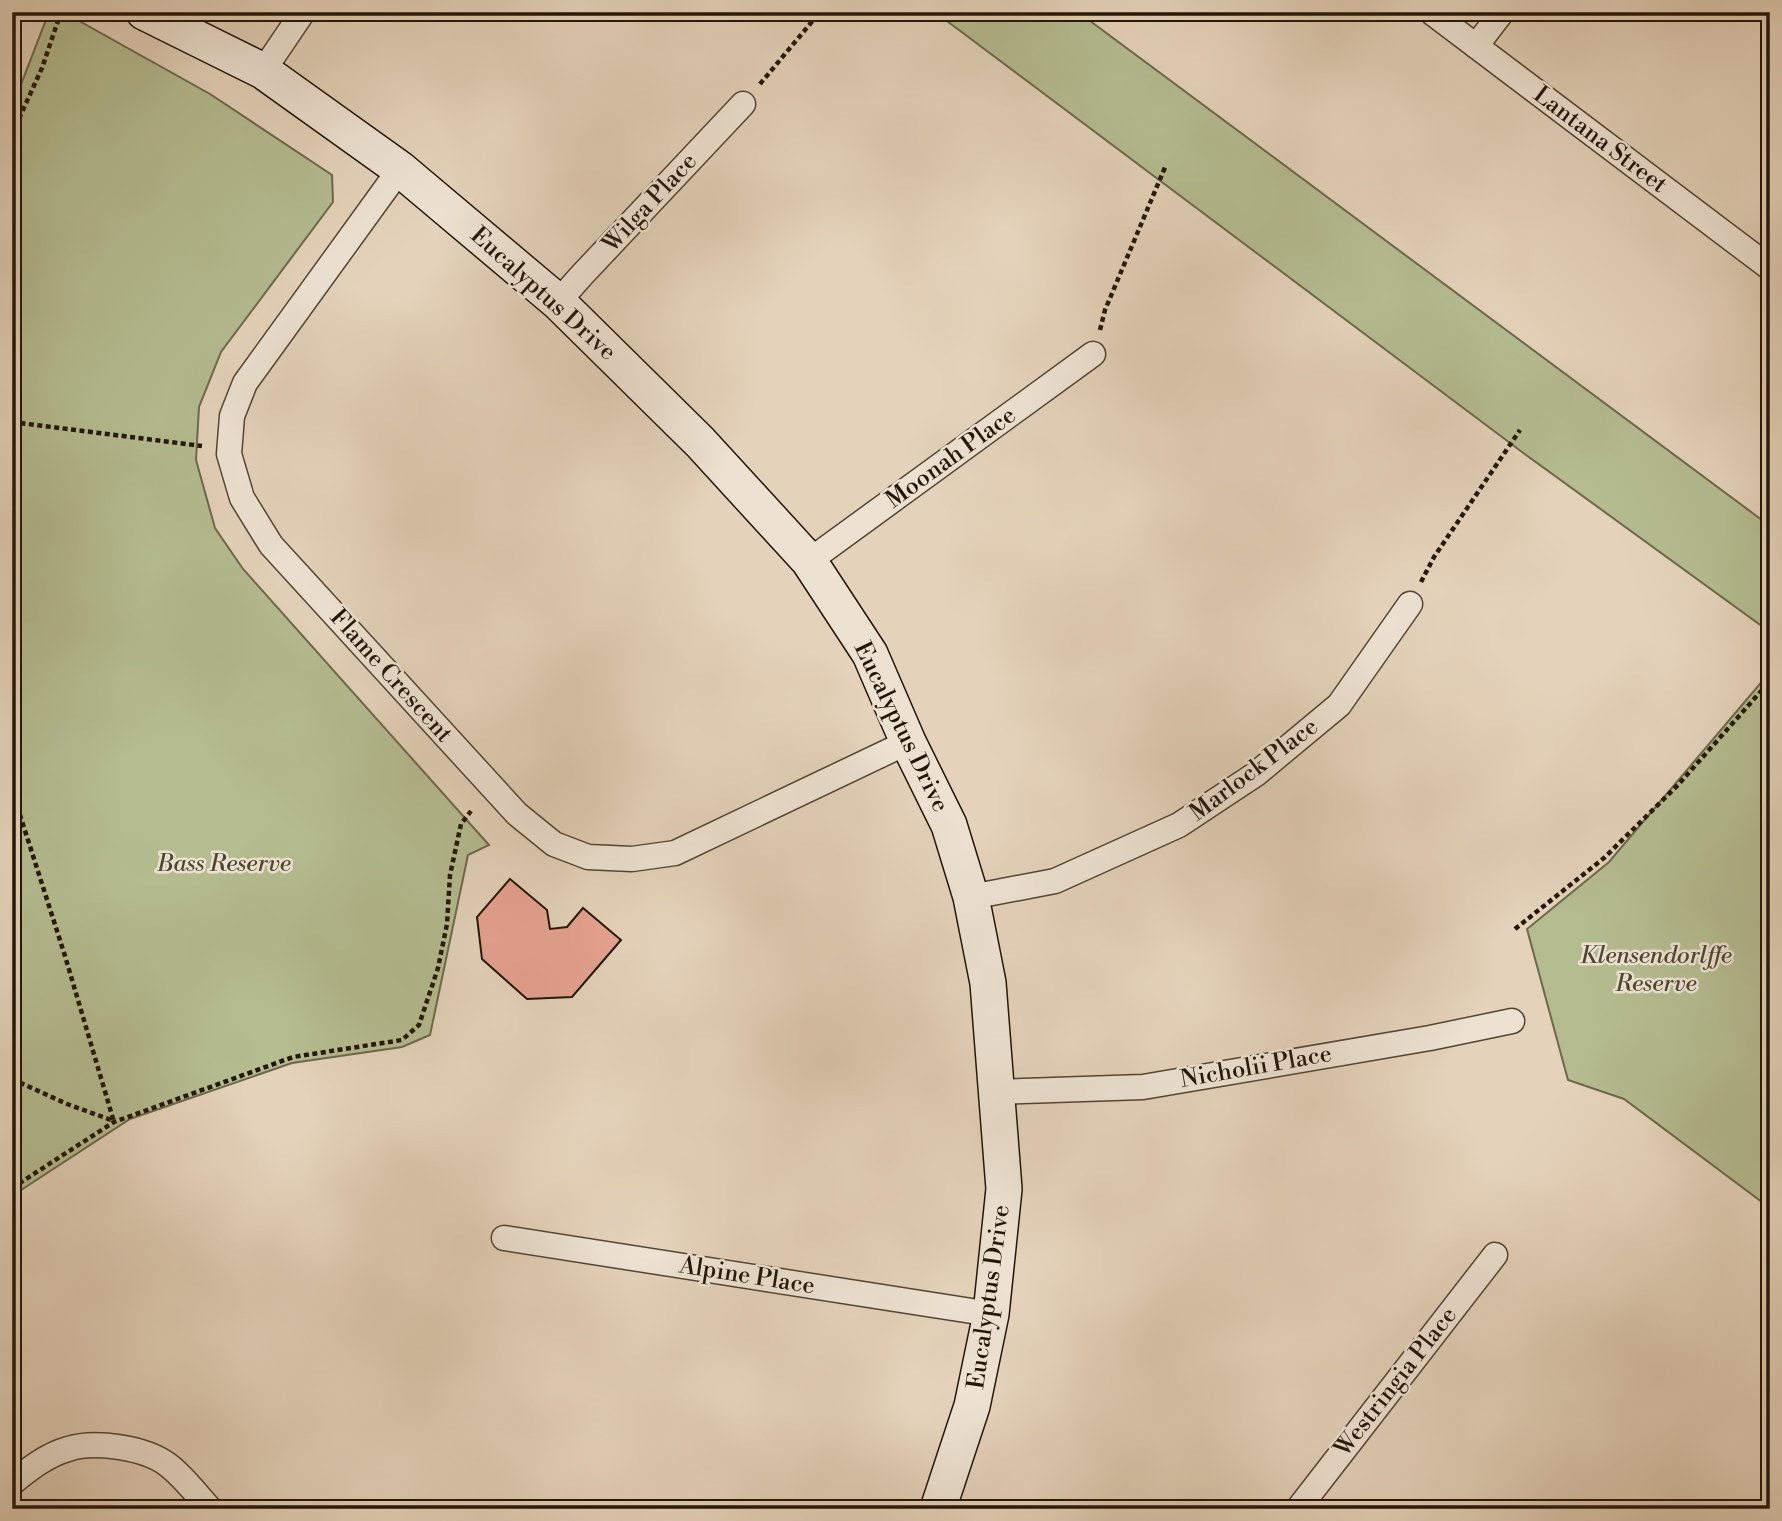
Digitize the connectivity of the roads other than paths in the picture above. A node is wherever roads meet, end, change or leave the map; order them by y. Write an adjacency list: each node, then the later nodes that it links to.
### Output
1 (144, 12): 6 (street, Eucalyptus Drive)
2 (303, 12): 6 (street)
3 (1431, 12): 5 (street, Lantana Street)
4 (1502, 12): 5 (street)
5 (1476, 46): 9 (street, Lantana Street)
6 (262, 71): 8 (street, Eucalyptus Drive)
7 (743, 104): 10 (street, Wilga Place)
8 (400, 169): 10 (street, Eucalyptus Drive); 14 (street, Flame Crescent)
9 (1770, 268)
10 (558, 302): 12 (street, Eucalyptus Drive)
11 (1093, 354): 12 (street, Moonah Place)
12 (809, 561): 14 (street, Eucalyptus Drive)
13 (1410, 604): 15 (street, Marlock Place)
14 (908, 742): 15 (street, Eucalyptus Drive)
15 (971, 897): 17 (street, Eucalyptus Drive)
16 (1512, 1021): 17 (street, Nicholii Place)
17 (997, 1092): 20 (street, Eucalyptus Drive)
18 (504, 1238): 20 (street, Alpine Place)
19 (1495, 1255): 24 (street, Westringia Place)
20 (991, 1314): 22 (street, Eucalyptus Drive)
21 (12, 1483): 23 (street)
22 (947, 1506)
23 (210, 1509)
24 (1298, 1509)

